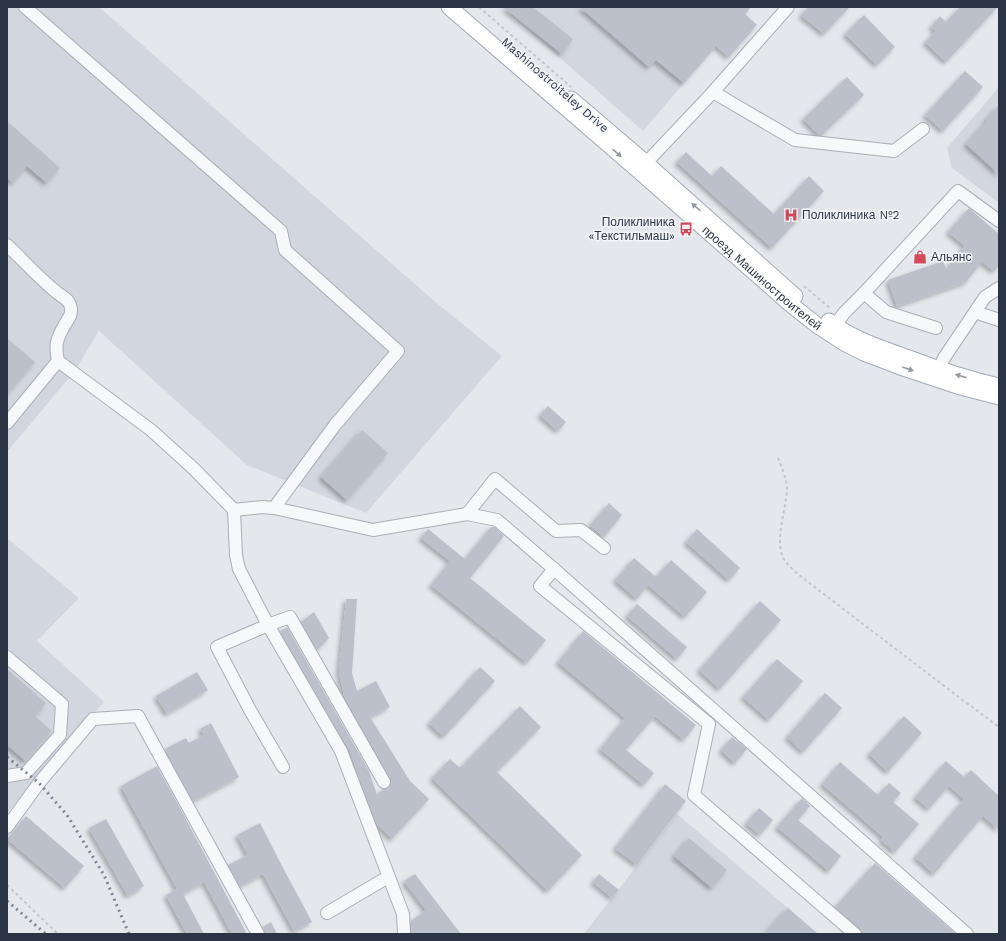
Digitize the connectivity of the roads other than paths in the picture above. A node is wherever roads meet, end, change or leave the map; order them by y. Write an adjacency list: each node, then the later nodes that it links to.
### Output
1 (25, 7): 21 (lane)
2 (449, 7): 7 (main road, проезд Машиностроителей, one-way to 7)
3 (465, 7): 7 (main road, Mashinostroiteley Drive)
4 (788, 7): 5 (lane)
5 (713, 92): 6 (lane); 7 (lane)
6 (923, 129)
7 (643, 167): 14 (main road, проезд Машиностроителей, one-way to 7); 19 (main road, проезд Машиностроителей, one-way to 19)
8 (999, 221): 11 (lane)
9 (7, 245): 16 (lane)
10 (999, 288): 12 (lane)
11 (864, 293): 14 (lane); 15 (lane)
12 (975, 312): 13 (lane); 17 (lane)
13 (999, 320)
14 (838, 322): 17 (main road, проезд Машиностроителей)
15 (936, 328)
16 (58, 361): 20 (lane); 22 (lane)
17 (939, 369): 18 (main road, проезд Машиностроителей, one-way to 17)
18 (999, 386)
19 (999, 397)
20 (7, 423)
21 (274, 508): 22 (lane); 23 (lane)
22 (234, 510): 26 (lane)
23 (467, 514): 24 (lane); 25 (lane)
24 (604, 548)
25 (554, 569): 36 (lane); 37 (lane)
26 (268, 625): 28 (lane); 30 (lane); 32 (lane)
27 (7, 657): 29 (lane)
28 (283, 767)
29 (7, 776)
30 (384, 782)
31 (7, 827): 34 (lane)
32 (389, 878): 33 (lane); 35 (lane)
33 (328, 913)
34 (258, 934)
35 (404, 934)
36 (855, 934)
37 (967, 934)

